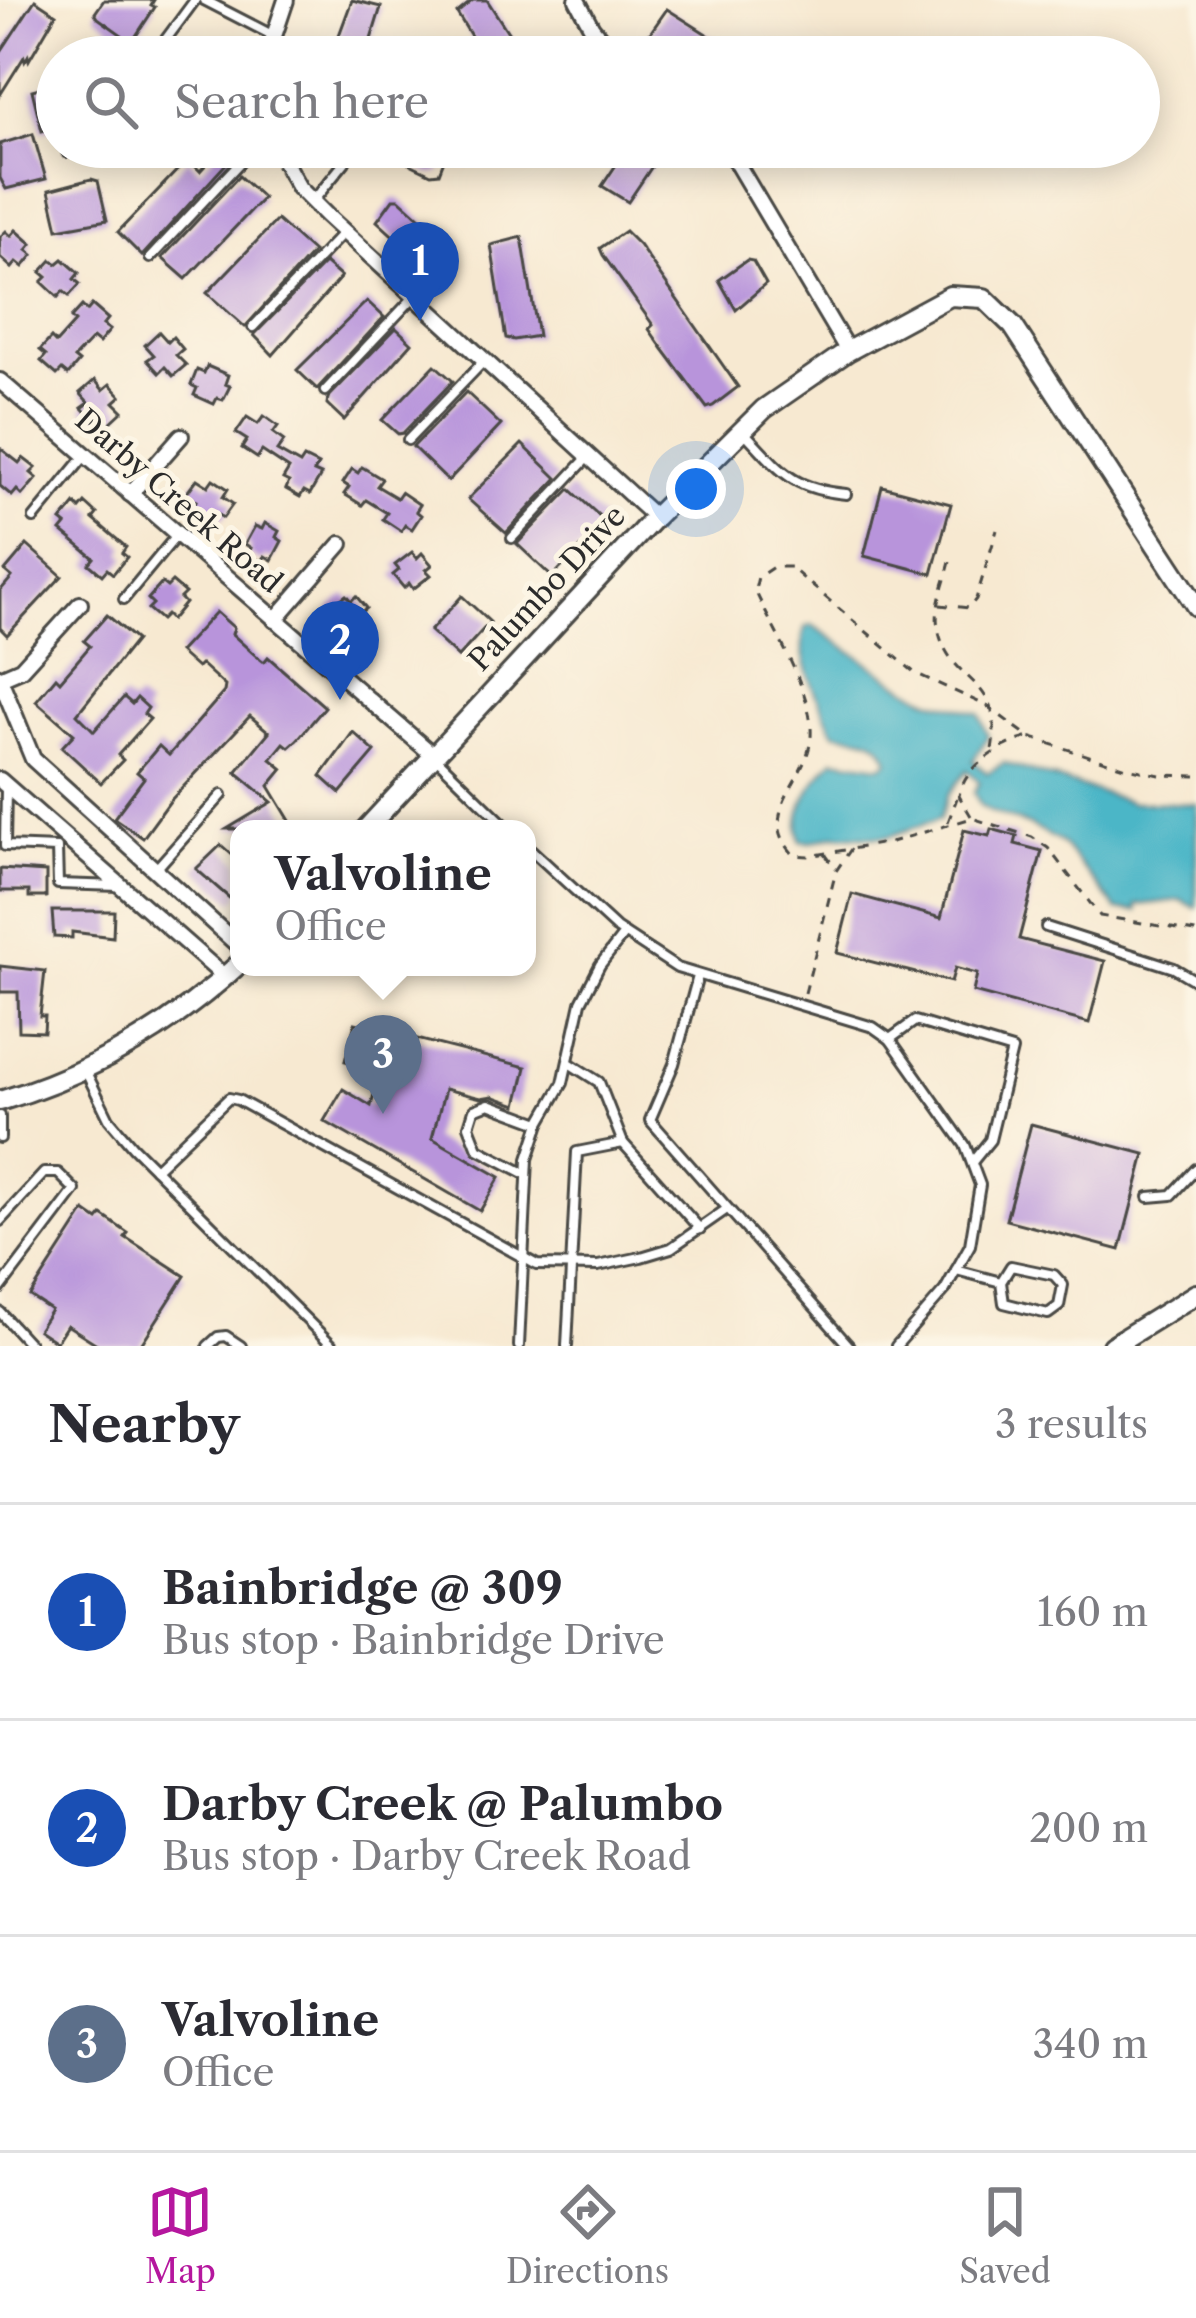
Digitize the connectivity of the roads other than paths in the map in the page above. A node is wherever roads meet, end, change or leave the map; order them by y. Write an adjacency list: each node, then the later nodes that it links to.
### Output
1 (200, 0): 4 (lane); 5 (lane)
2 (286, 0): 4 (street)
3 (577, 0): 6 (street)
4 (272, 34)
5 (170, 36)
6 (599, 36)
7 (235, 168): 13 (lane)
8 (288, 168): 11 (street)
9 (340, 168): 11 (lane)
10 (739, 168): 16 (street)
11 (313, 202): 12 (street)
12 (344, 232): 14 (street); 15 (lane)
13 (150, 258)
14 (414, 298): 17 (street); 19 (lane)
15 (253, 327)
16 (848, 351): 20 (street, Palumbo Drive); 34 (street, Palumbo Drive)
17 (484, 361): 22 (lane); 24 (street)
18 (0, 381): 23 (street, Darby Creek Road)
19 (325, 391)
20 (742, 430): 26 (lane); 27 (street, Palumbo Drive)
21 (181, 436): 25 (street)
22 (408, 440)
23 (85, 455): 25 (street, Darby Creek Road); 28 (lane)
24 (589, 456): 27 (street); 30 (lane)
25 (130, 494): 29 (street, Darby Creek Road)
26 (846, 494)
27 (655, 517): 37 (street, Palumbo Drive)
28 (34, 518)
29 (177, 535): 32 (lane); 35 (street, Darby Creek Road)
30 (512, 538)
31 (341, 544): 35 (street)
32 (124, 599)
33 (80, 604): 36 (street)
34 (1196, 606)
35 (275, 620): 37 (street, Darby Creek Road)
36 (0, 678): 44 (street)
37 (433, 755): 40 (street, Palumbo Drive); 41 (lane)
38 (3, 783): 42 (street); 42 (lane)
39 (222, 795): 44 (lane)
40 (374, 820)
41 (500, 820)
42 (62, 843): 45 (street); 45 (lane)
43 (536, 854): 47 (lane)
44 (155, 870): 48 (street)
45 (121, 886): 49 (street)
46 (1046, 927): 52 (lane)
47 (624, 934): 51 (lane); 54 (lane)
48 (230, 938)
49 (230, 968)
50 (230, 972): 55 (street)
51 (698, 976): 53 (lane); 66 (lane)
52 (1196, 981)
53 (890, 1039): 61 (lane); 61 (lane)
54 (569, 1063): 58 (lane); 60 (lane)
55 (85, 1070): 56 (street); 62 (lane)
56 (0, 1101)
57 (0, 1116): 59 (lane)
58 (540, 1123): 64 (lane); 64 (lane)
59 (0, 1138)
60 (623, 1143): 68 (lane); 70 (lane)
61 (972, 1162): 71 (lane)
62 (155, 1169): 69 (lane); 79 (lane)
63 (1196, 1169): 65 (lane)
64 (526, 1174): 69 (lane)
65 (1149, 1197)
66 (728, 1209): 68 (lane); 82 (lane)
67 (0, 1221): 73 (lane)
68 (700, 1229): 70 (lane)
69 (522, 1260): 70 (lane); 80 (lane)
70 (571, 1268): 81 (lane)
71 (956, 1270): 72 (lane); 83 (lane)
72 (1001, 1282): 72 (lane)
73 (0, 1289)
74 (1196, 1294): 84 (street)
75 (0, 1312): 76 (lane)
76 (31, 1346)
77 (208, 1346): 78 (lane)
78 (241, 1346)
79 (333, 1346)
80 (519, 1346)
81 (567, 1346)
82 (849, 1346)
83 (896, 1346)
84 (1112, 1346)

